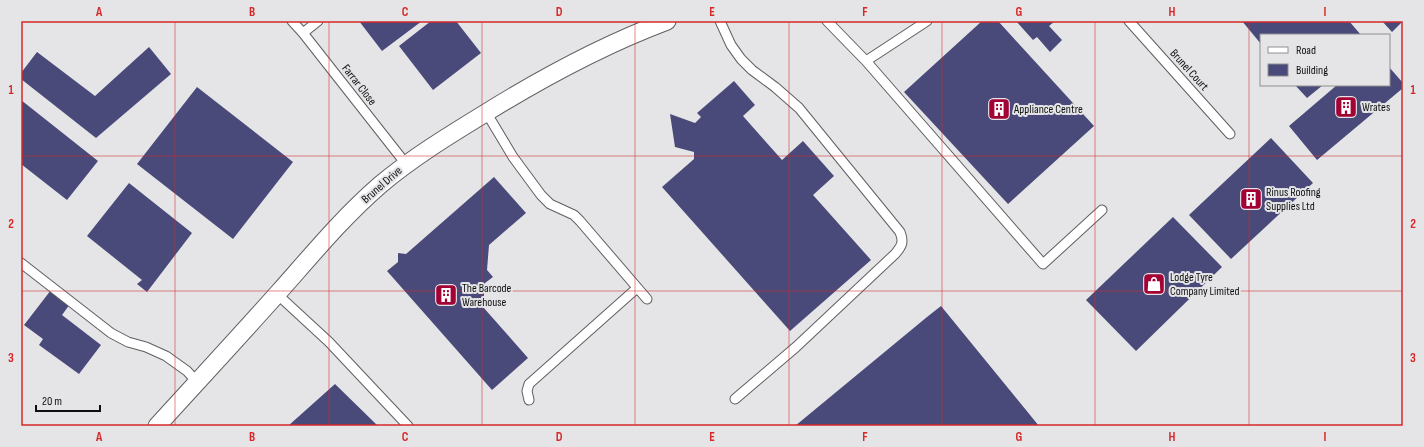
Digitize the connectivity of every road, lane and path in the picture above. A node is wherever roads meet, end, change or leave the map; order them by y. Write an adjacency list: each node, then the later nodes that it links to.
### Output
1 (292, 21): 8 (lane, Farrar Close)
2 (318, 21): 8 (lane)
3 (667, 21): 10 (street, Brunel Drive)
4 (720, 21): 19 (lane)
5 (827, 21): 9 (lane)
6 (926, 21): 9 (lane)
7 (1130, 21): 11 (lane, Brunel Court)
8 (303, 32): 12 (lane, Farrar Close)
9 (866, 61): 13 (lane)
10 (486, 112): 12 (street, Brunel Drive); 15 (lane)
11 (1230, 134)
12 (406, 164): 16 (street, Brunel Drive)
13 (1102, 210)
14 (21, 263): 18 (lane)
15 (637, 288): 17 (lane); 20 (lane)
16 (278, 294): 18 (street, Brunel Drive); 22 (lane)
17 (647, 299)
18 (197, 382): 21 (street, Brunel Drive)
19 (735, 399)
20 (529, 400)
21 (157, 426)
22 (408, 426)

